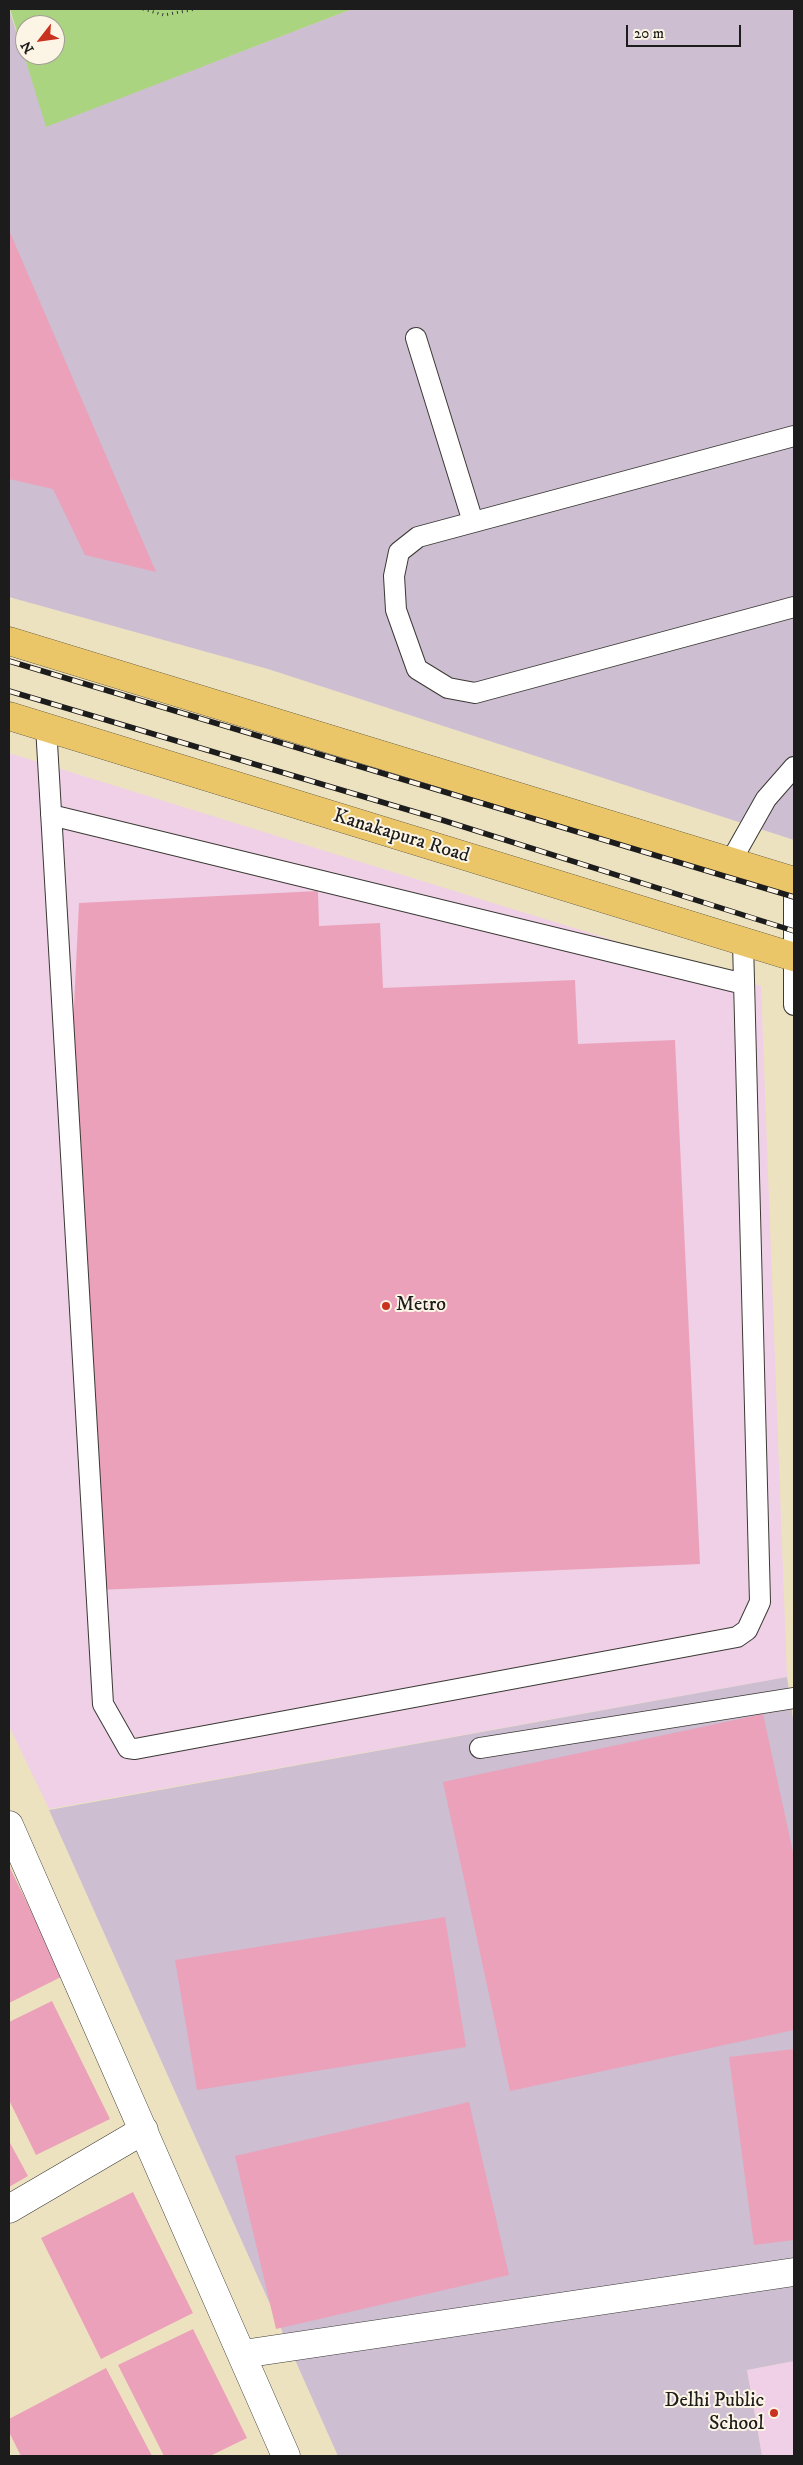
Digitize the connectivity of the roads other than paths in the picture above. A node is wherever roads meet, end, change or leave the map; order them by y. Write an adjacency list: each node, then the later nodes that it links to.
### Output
1 (416, 338): 3 (lane)
2 (794, 436): 3 (lane)
3 (473, 522): 4 (lane)
4 (794, 607)
5 (9, 641): 10 (highway)
6 (9, 716): 7 (highway, Kanakapura Road)
7 (46, 726): 9 (lane); 12 (highway, Kanakapura Road)
8 (794, 767): 10 (lane)
9 (51, 815): 14 (lane); 14 (lane)
10 (730, 861): 11 (highway)
11 (794, 881): 13 (lane)
12 (743, 942): 13 (highway, Kanakapura Road); 14 (lane)
13 (794, 957): 15 (lane)
14 (744, 984)
15 (794, 1005)
16 (794, 1698): 17 (lane)
17 (480, 1748)
18 (9, 1825): 19 (street)
19 (144, 2130): 20 (street); 22 (street)
20 (9, 2209)
21 (794, 2272): 22 (street)
22 (243, 2354): 23 (street)
23 (286, 2456)

